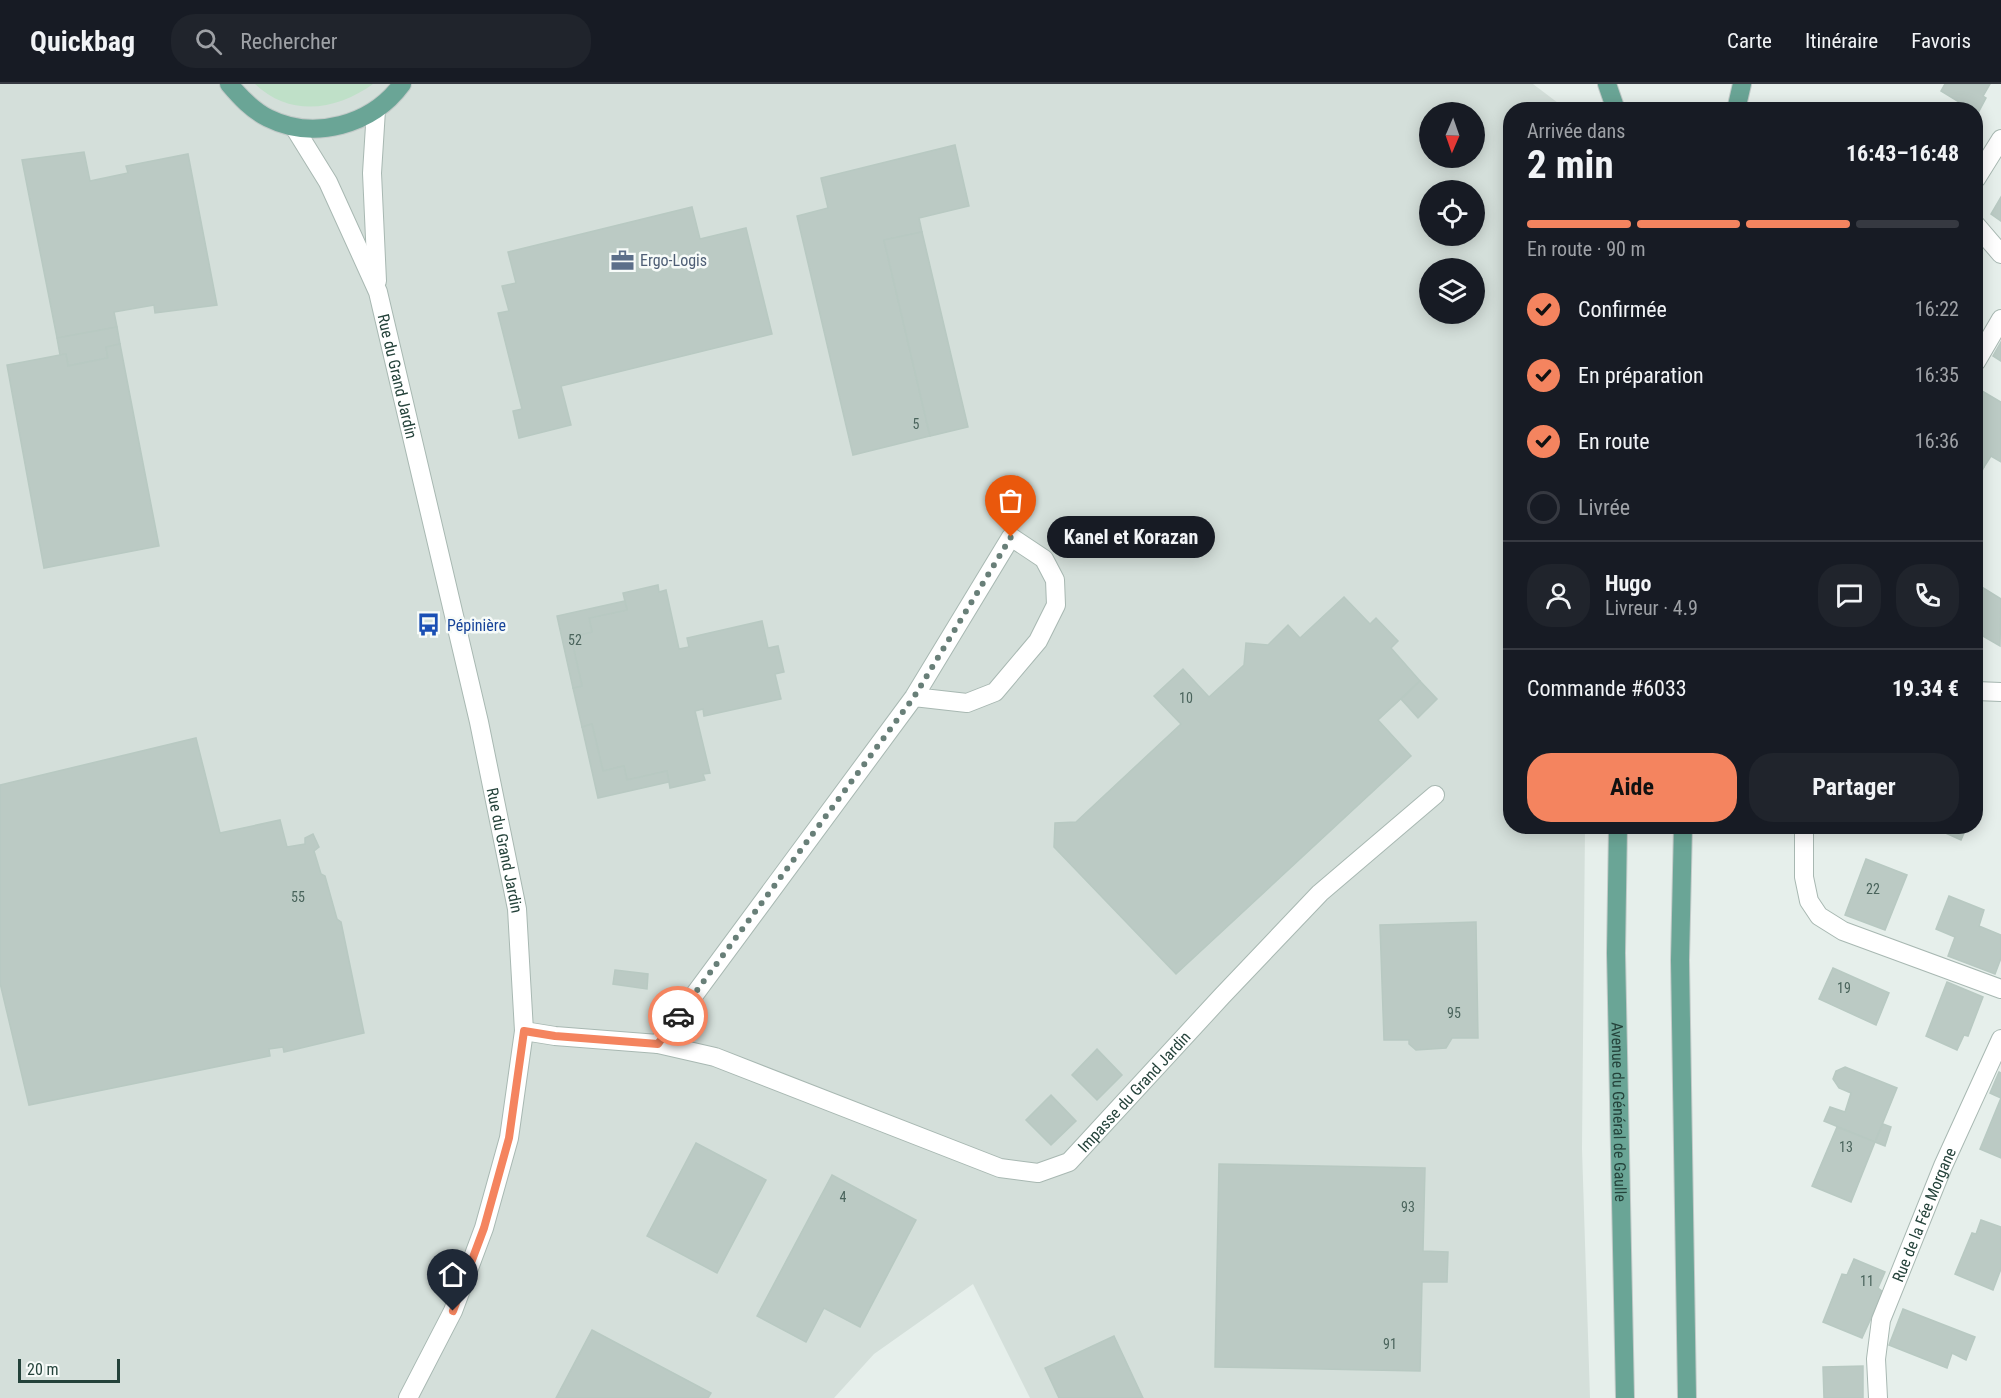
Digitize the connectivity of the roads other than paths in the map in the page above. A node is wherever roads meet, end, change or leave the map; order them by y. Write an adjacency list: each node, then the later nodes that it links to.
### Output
1 (229, 84): 8 (main road)
2 (402, 84): 7 (main road)
3 (1607, 84): 5 (main road)
4 (1742, 84): 6 (main road)
5 (1613, 102)
6 (1738, 102)
7 (376, 110): 8 (main road); 13 (street, Rue du Grand Jardin)
8 (294, 127): 13 (street, Rue du Grand Jardin)
9 (2001, 139): 10 (street)
10 (1983, 168)
11 (1983, 233): 12 (street)
12 (2001, 254)
13 (378, 292): 24 (street, Rue du Grand Jardin)
14 (2001, 319): 15 (street)
15 (1983, 350)
16 (1983, 692): 17 (street)
17 (2001, 692)
18 (914, 697): 18 (street); 26 (street)
19 (1435, 795): 26 (street, Impasse du Grand Jardin)
20 (1618, 834): 28 (main road, Avenue du Général de Gaulle)
21 (1683, 834): 29 (main road)
22 (1804, 834): 23 (street)
23 (2001, 989)
24 (524, 1031): 26 (street, Impasse du Grand Jardin); 27 (street, Rue du Grand Jardin)
25 (2001, 1039): 30 (street, Rue de la Fée Morgane)
26 (658, 1044)
27 (408, 1398)
28 (1625, 1398)
29 (1687, 1398)
30 (1878, 1398)

